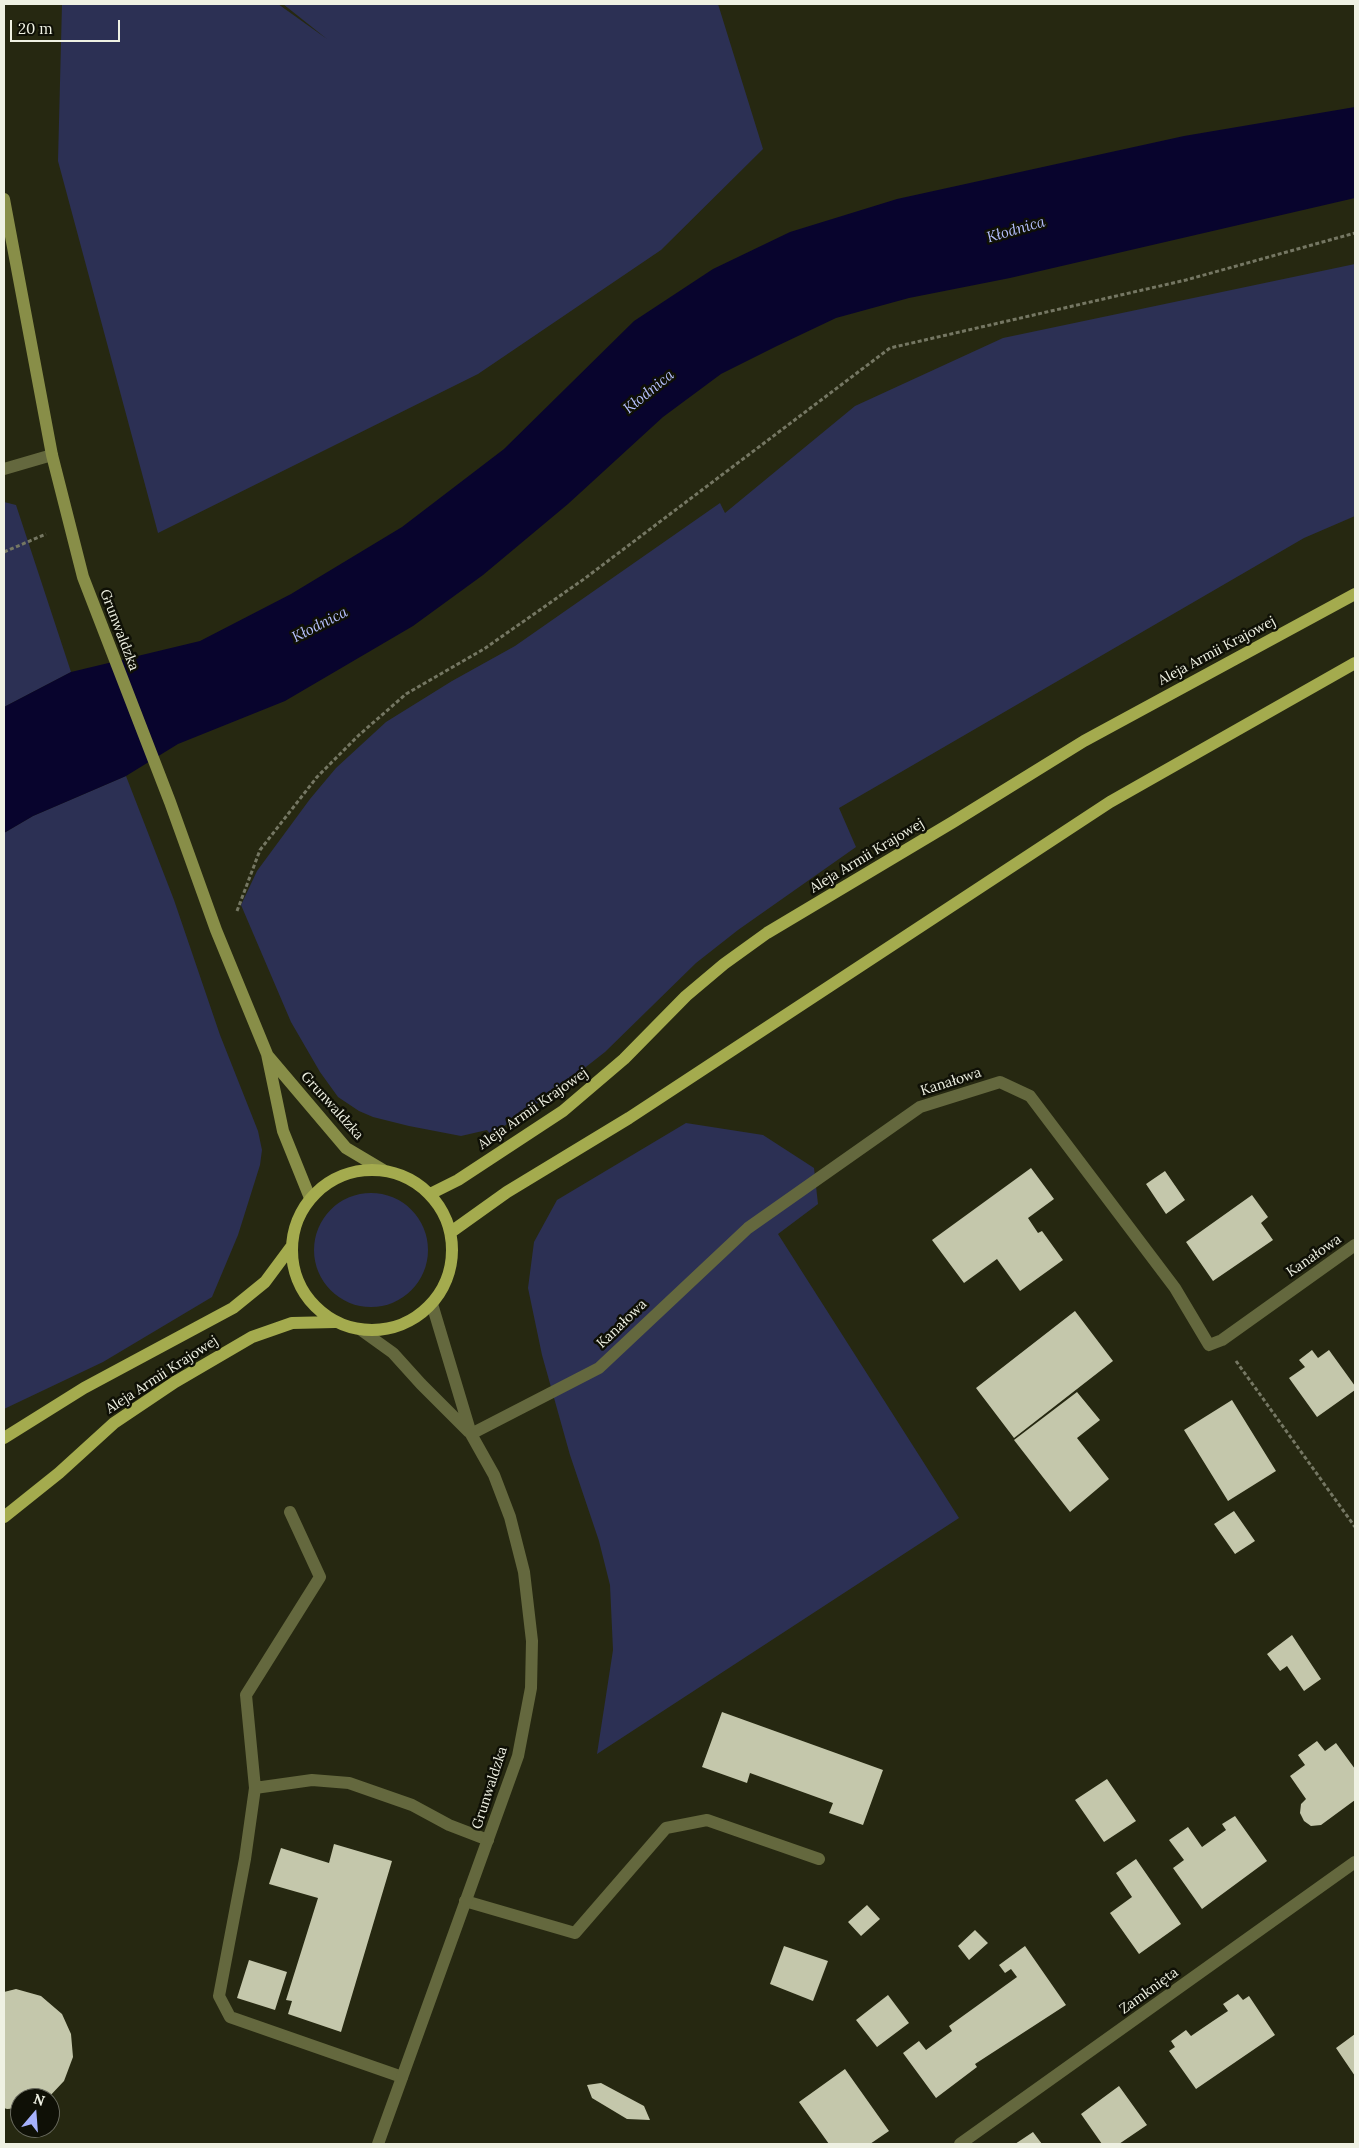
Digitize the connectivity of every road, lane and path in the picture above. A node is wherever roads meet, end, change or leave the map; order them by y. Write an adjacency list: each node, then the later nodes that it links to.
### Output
1 (4, 198): 3 (street, Grunwaldzka)
2 (1355, 233): 9 (path)
3 (52, 456): 4 (street); 5 (street, Grunwaldzka)
4 (4, 469)
5 (68, 525): 6 (path); 9 (street, Grunwaldzka)
6 (4, 552)
7 (1355, 594): 12 (main road, Aleja Armii Krajowej)
8 (1355, 663): 14 (main road)
9 (216, 930): 10 (street, Grunwaldzka)
10 (267, 1054): 11 (street, Grunwaldzka); 13 (street, Grunwaldzka)
11 (383, 1170): 12 (main road, Aleja Armii Krajowej); 13 (main road, Aleja Armii Krajowej)
12 (430, 1194): 14 (main road, Aleja Armii Krajowej)
13 (310, 1198): 16 (main road, Aleja Armii Krajowej)
14 (451, 1232): 17 (main road, Aleja Armii Krajowej)
15 (1355, 1245): 20 (street, Kanałowa)
16 (291, 1247): 18 (main road, Aleja Armii Krajowej); 22 (main road, Aleja Armii Krajowej)
17 (432, 1304): 19 (main road, Aleja Armii Krajowej); 21 (street, Grunwaldzka)
18 (335, 1322): 19 (main road, Aleja Armii Krajowej); 24 (main road, Aleja Armii Krajowej)
19 (361, 1330): 21 (street, Grunwaldzka)
20 (1222, 1340): 21 (street, Kanałowa); 25 (path)
21 (471, 1434): 27 (street, Grunwaldzka)
22 (4, 1438)
23 (290, 1512): 26 (street)
24 (4, 1517)
25 (1355, 1527)
26 (255, 1788): 27 (street); 31 (street)
27 (488, 1840): 30 (street, Grunwaldzka)
28 (819, 1859): 30 (street)
29 (1355, 1862): 33 (street, Zamknięta)
30 (465, 1902): 31 (street, Grunwaldzka)
31 (402, 2077): 32 (street, Grunwaldzka)
32 (378, 2144)
33 (960, 2144)

